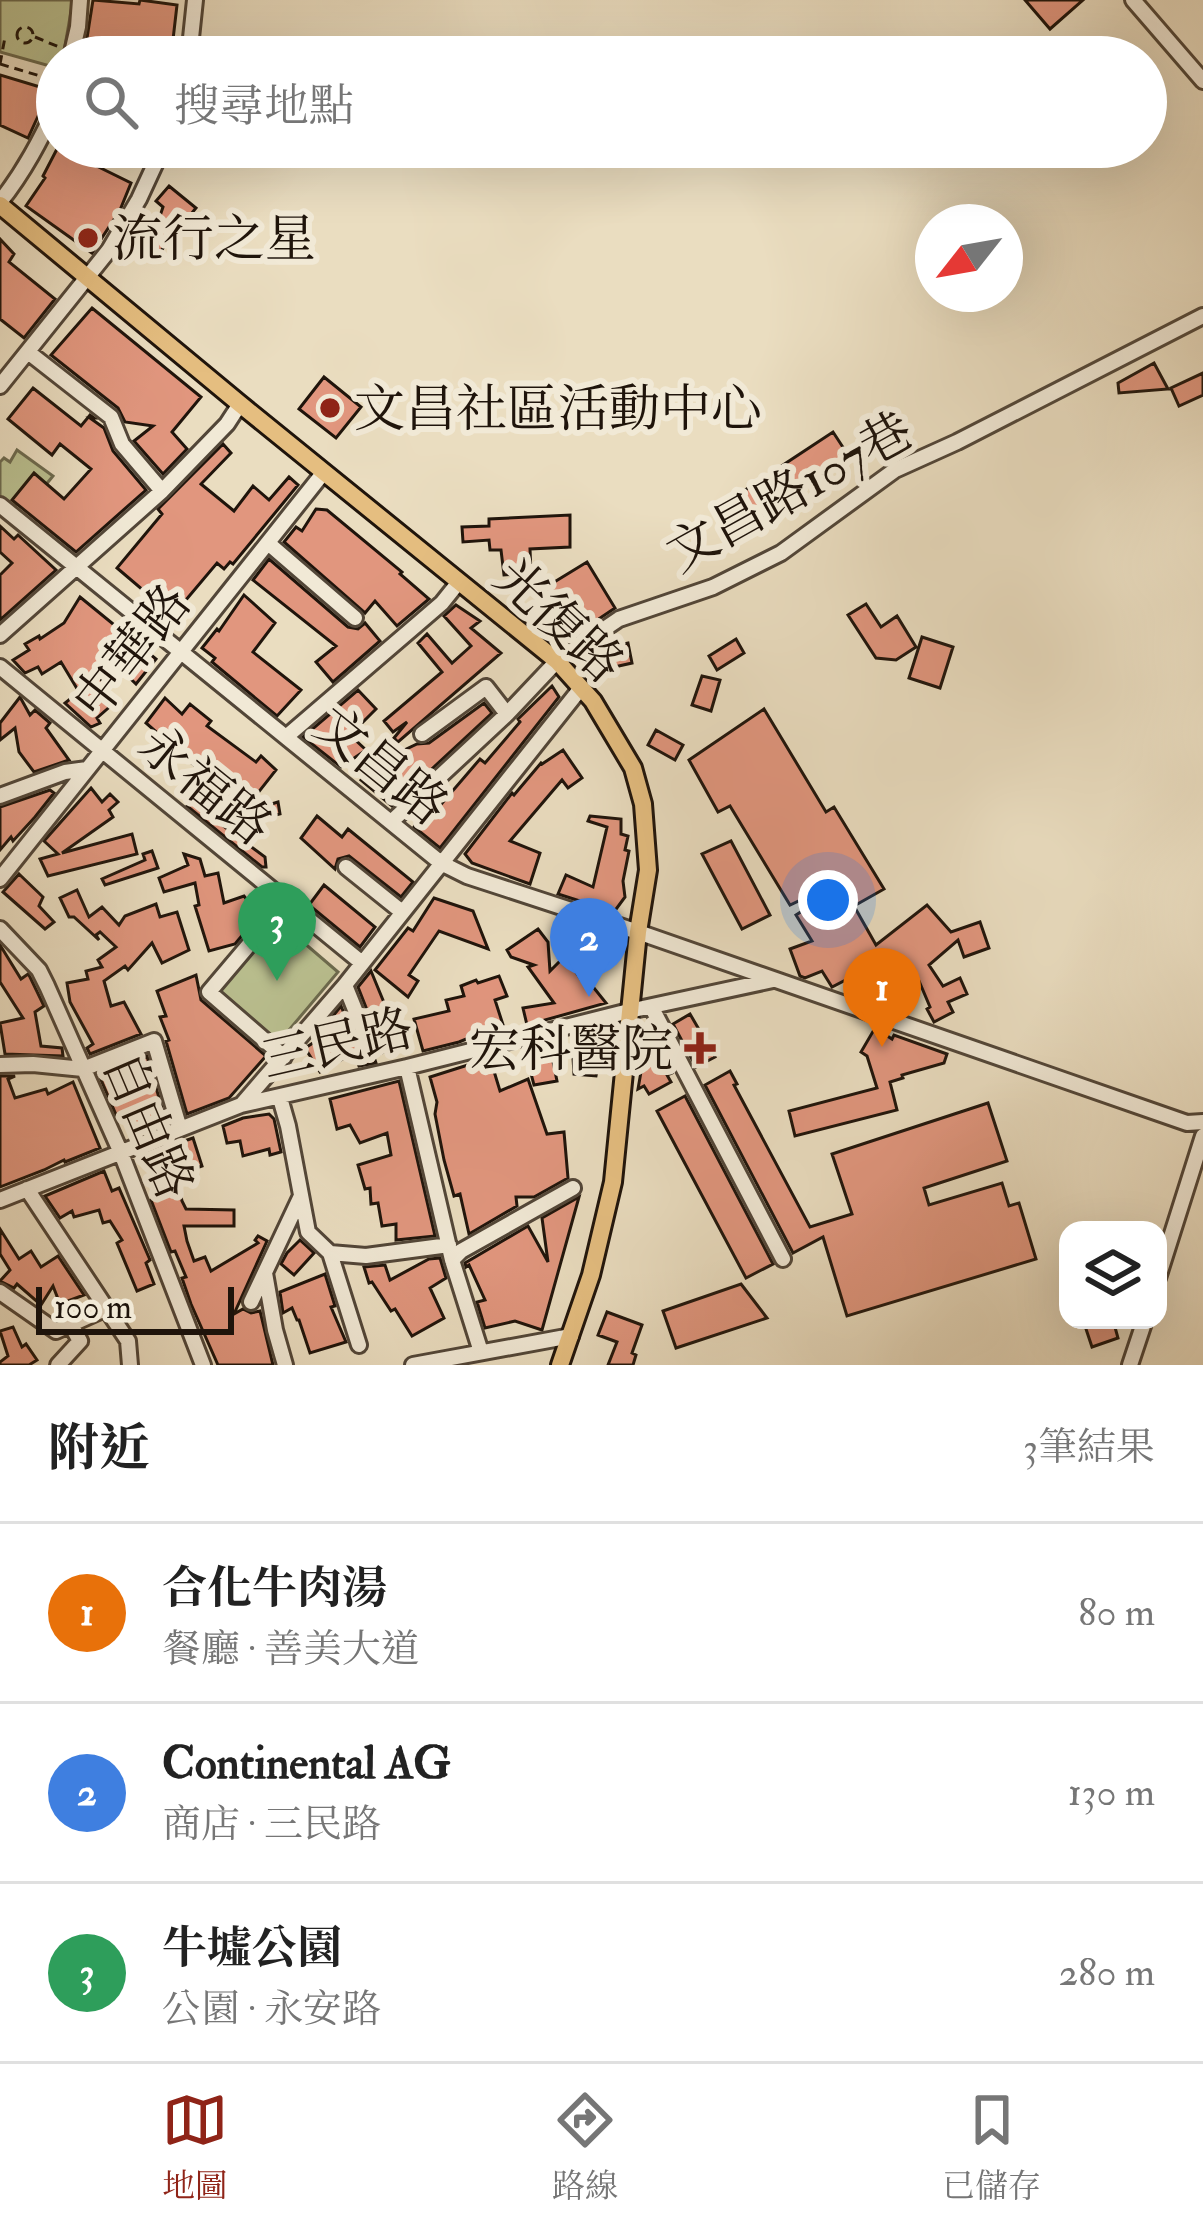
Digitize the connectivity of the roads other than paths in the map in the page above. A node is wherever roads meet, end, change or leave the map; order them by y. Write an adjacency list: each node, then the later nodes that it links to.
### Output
1 (80, 0): 4 (street)
2 (195, 0): 5 (street)
3 (1133, 0): 6 (street)
4 (76, 36)
5 (191, 36)
6 (1164, 36)
7 (1167, 39): 8 (street)
8 (1203, 81)
9 (36, 149): 11 (street)
10 (153, 168): 12 (street)
11 (0, 203): 12 (main road, 光復路)
12 (88, 279): 14 (street); 16 (main road, 光復路)
13 (1203, 316): 26 (street, 文昌路107巷)
14 (28, 352): 15 (street); 18 (street)
15 (0, 386)
16 (239, 404): 17 (main road, 光復路); 18 (street)
17 (324, 472): 20 (street, 中華路); 22 (main road, 光復路)
18 (162, 491): 21 (street)
19 (0, 505): 21 (street, 文昌路)
20 (268, 543): 23 (street); 25 (street, 中華路)
21 (76, 566): 24 (street); 25 (street, 文昌路)
22 (458, 583): 26 (main road, 光復路); 31 (street)
23 (356, 618)
24 (0, 635)
25 (181, 652): 31 (street, 文昌路); 32 (street, 中華路)
26 (557, 661): 28 (main road, 光復路); 29 (street, 文昌路107巷)
27 (0, 667): 32 (street, 永福路)
28 (581, 688): 36 (street); 42 (main road, 光復路)
29 (507, 714): 30 (street); 35 (street, 文昌路107巷)
30 (422, 734)
31 (286, 737): 35 (street, 文昌路)
32 (102, 751): 33 (street, 中華路); 39 (street, 永福路)
33 (87, 769): 34 (street); 38 (street, 中華路)
34 (0, 796)
35 (391, 822): 36 (street, 文昌路)
36 (441, 863): 40 (street); 42 (street, 文昌路)
37 (346, 867): 40 (street)
38 (0, 879)
39 (286, 901): 43 (street, 永福路); 49 (street)
40 (402, 912): 43 (street)
41 (0, 929): 52 (street, 自由路)
42 (638, 932): 44 (street, 文昌路); 47 (main road, 光復路)
43 (362, 963): 45 (street)
44 (772, 980): 46 (street, 三民路); 55 (street, 文昌路)
45 (345, 985): 48 (street); 49 (street)
46 (652, 1008): 47 (street, 三民路); 66 (street)
47 (629, 1011): 51 (street, 三民路); 73 (main road, 光復路)
48 (370, 1047)
49 (284, 1057): 54 (street)
50 (0, 1065): 52 (street)
51 (407, 1067): 53 (street, 三民路); 65 (street)
52 (83, 1070): 56 (street); 58 (street, 自由路)
53 (280, 1098): 54 (street, 三民路); 61 (street)
54 (242, 1105): 56 (street, 三民路)
55 (1195, 1123): 57 (street)
56 (180, 1129): 58 (street, 三民路)
57 (1203, 1136): 63 (street)
58 (121, 1153): 60 (street, 三民路); 79 (street, 自由路)
59 (573, 1188): 65 (street)
60 (27, 1189): 62 (street, 三民路); 70 (street)
61 (301, 1198): 64 (street); 67 (street)
62 (0, 1200)
63 (1167, 1250)
64 (330, 1253): 65 (street); 74 (street)
65 (451, 1253): 75 (street)
66 (782, 1259)
67 (265, 1273): 69 (street); 80 (street)
68 (0, 1292): 71 (street)
69 (251, 1302)
70 (107, 1309): 71 (street); 78 (street)
71 (71, 1325): 77 (street)
72 (1142, 1329): 83 (street)
73 (571, 1336): 75 (street); 82 (main road, 光復路)
74 (359, 1345)
75 (481, 1352): 76 (street)
76 (461, 1360): 81 (street)
77 (58, 1365)
78 (130, 1365)
79 (203, 1365)
80 (285, 1365)
81 (413, 1365)
82 (560, 1365)
83 (1130, 1365)

